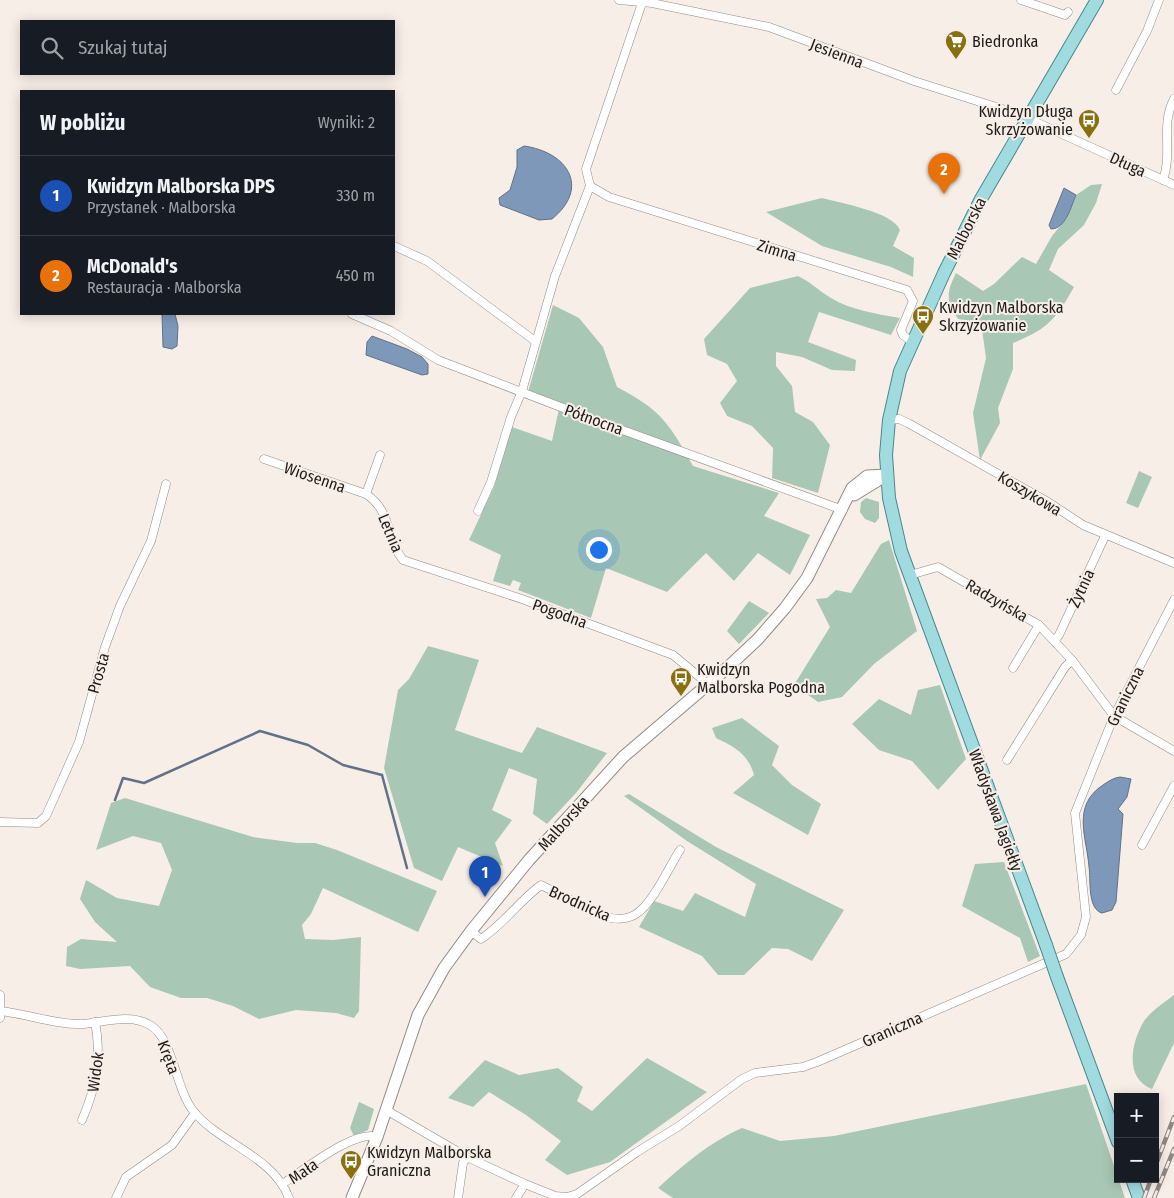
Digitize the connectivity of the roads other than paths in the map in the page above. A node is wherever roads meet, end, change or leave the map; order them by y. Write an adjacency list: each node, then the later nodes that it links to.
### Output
1 (619, 0): 5 (street, Jesienna)
2 (1020, 0): 6 (street)
3 (1097, 0): 9 (main road, Malborska)
4 (1159, 0): 7 (street)
5 (643, 1): 9 (street, Jesienna); 12 (street)
6 (1068, 12)
7 (1116, 90)
8 (1174, 98): 10 (street)
9 (1027, 119): 10 (street, Długa); 16 (main road, Malborska)
10 (1163, 180): 11 (street, Długa)
11 (1174, 185)
12 (590, 186): 15 (street); 16 (street, Zimna)
13 (395, 246): 15 (street)
14 (354, 315): 17 (street, Północna)
15 (535, 341): 17 (street)
16 (912, 342): 18 (main road, Malborska)
17 (522, 391): 27 (street, Północna); 28 (street)
18 (889, 420): 21 (main road, Malborska); 29 (street, Koszykowa)
19 (380, 455): 25 (street)
20 (264, 459): 25 (street, Wiosenna)
21 (887, 475): 23 (street); 24 (main road, Władysława Jagiełły); 26 (street, Malborska)
22 (166, 484): 43 (street, Prosta)
23 (871, 484): 24 (street); 26 (street)
24 (888, 493): 32 (main road, Władysława Jagiełły)
25 (366, 494): 30 (street, Letnia)
26 (848, 498): 27 (street, Malborska)
27 (843, 510): 38 (street, Malborska)
28 (478, 511)
29 (1105, 536): 31 (street, Koszykowa); 35 (street, Żytnia)
30 (403, 560): 38 (street, Pogodna)
31 (1174, 563)
32 (910, 575): 34 (street, Radzyńska); 55 (main road, Władysława Jagiełły, bridge)
33 (1174, 600): 39 (street, Graniczna)
34 (1039, 625): 35 (street, Radzyńska); 37 (street)
35 (1055, 640): 36 (street, Radzyńska)
36 (1072, 660): 39 (street, Radzyńska); 41 (street)
37 (1013, 668)
38 (708, 684): 46 (street, Malborska)
39 (1114, 716): 40 (street, Radzyńska); 59 (street, Graniczna)
40 (1174, 750)
41 (1008, 760)
42 (1174, 786): 44 (street)
43 (0, 822)
44 (1142, 845)
45 (680, 850): 46 (street, Brodnicka)
46 (471, 932): 51 (street, Malborska)
47 (0, 995): 48 (street)
48 (0, 1010): 49 (street); 50 (street, Kręta)
49 (0, 1018)
50 (95, 1022): 52 (street, Kręta); 53 (street, Widok)
51 (386, 1110): 54 (street, Malborska); 56 (street, Graniczna)
52 (195, 1113): 58 (street, Kręta); 60 (street)
53 (82, 1120)
54 (377, 1137): 58 (street, Mała); 62 (street, Malborska)
55 (1117, 1138)
56 (467, 1156): 59 (street, Graniczna); 63 (street)
57 (1133, 1183): 65 (main road)
58 (282, 1184): 61 (street, Kręta)
59 (525, 1184): 64 (street)
60 (116, 1198)
61 (288, 1198)
62 (352, 1198)
63 (458, 1198)
64 (516, 1198)
65 (1138, 1198)

